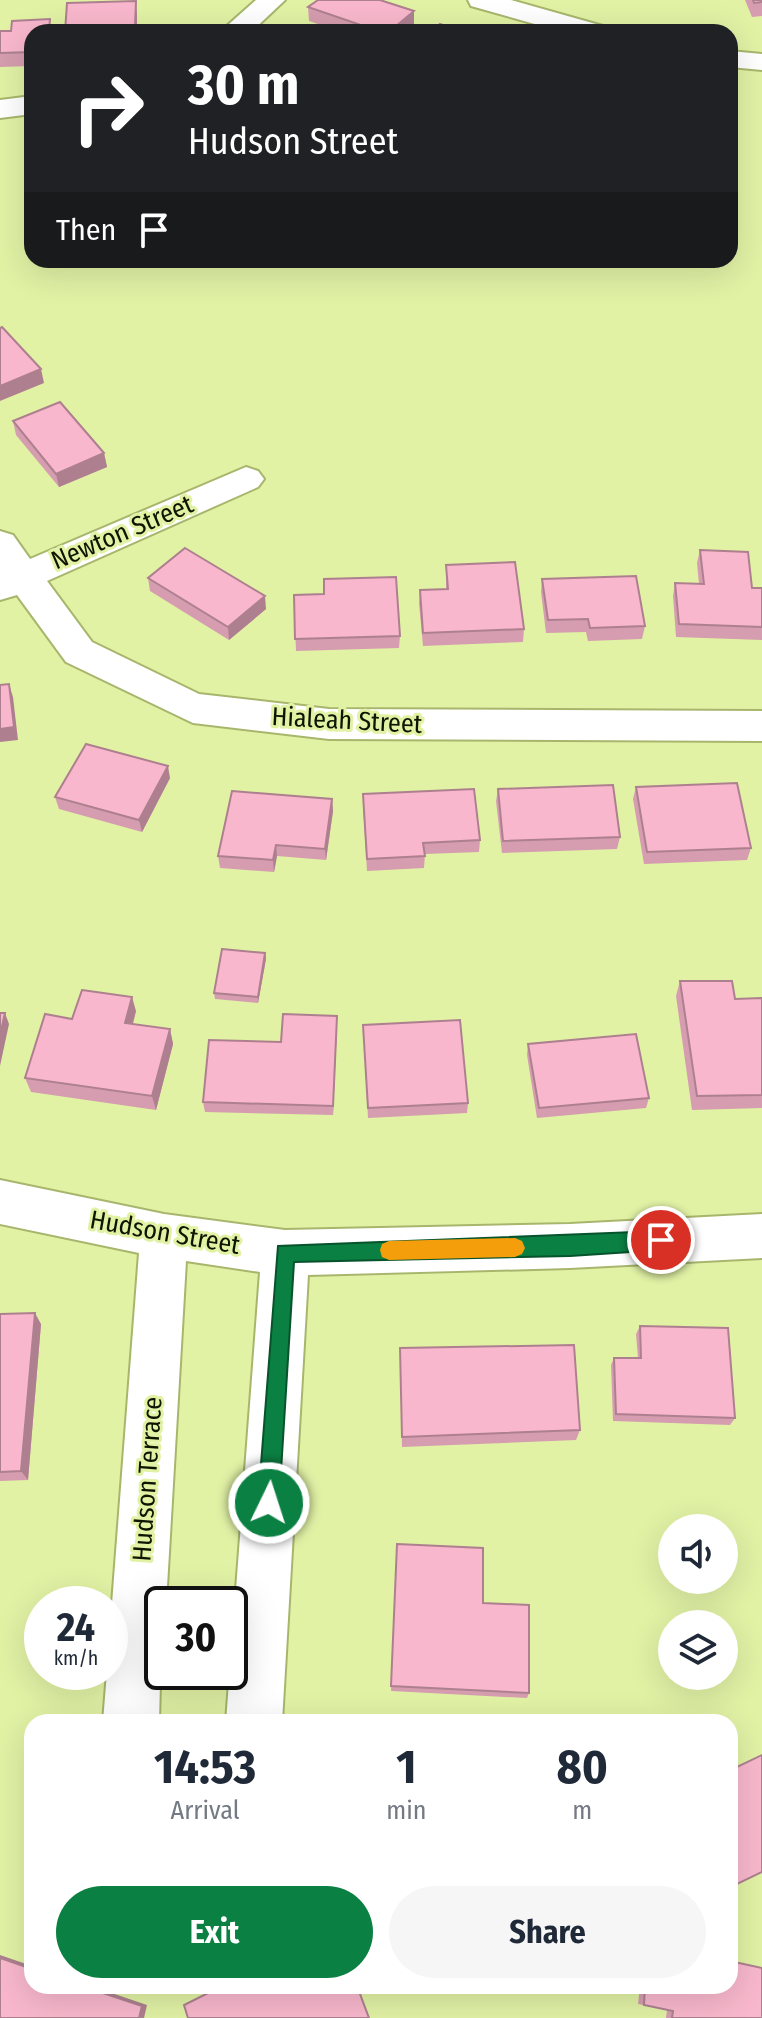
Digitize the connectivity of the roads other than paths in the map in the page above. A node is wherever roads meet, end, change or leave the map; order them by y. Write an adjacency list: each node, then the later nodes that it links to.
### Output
1 (272, 0): 3 (street)
2 (481, 0): 4 (street)
3 (244, 24)
4 (565, 24)
5 (738, 60): 6 (street)
6 (762, 62)
7 (24, 106): 8 (street)
8 (0, 109)
9 (246, 479): 11 (street, Newton Street)
10 (0, 544): 11 (street, Hialeah Street)
11 (11, 580): 12 (street, Hialeah Street)
12 (762, 726)
13 (0, 1202): 14 (street, Hudson Street)
14 (164, 1236): 16 (street, Hudson Street); 17 (street, Hudson Terrace)
15 (762, 1236): 16 (street, Hudson Street)
16 (285, 1253): 18 (street)
17 (132, 1714)
18 (255, 1714)

